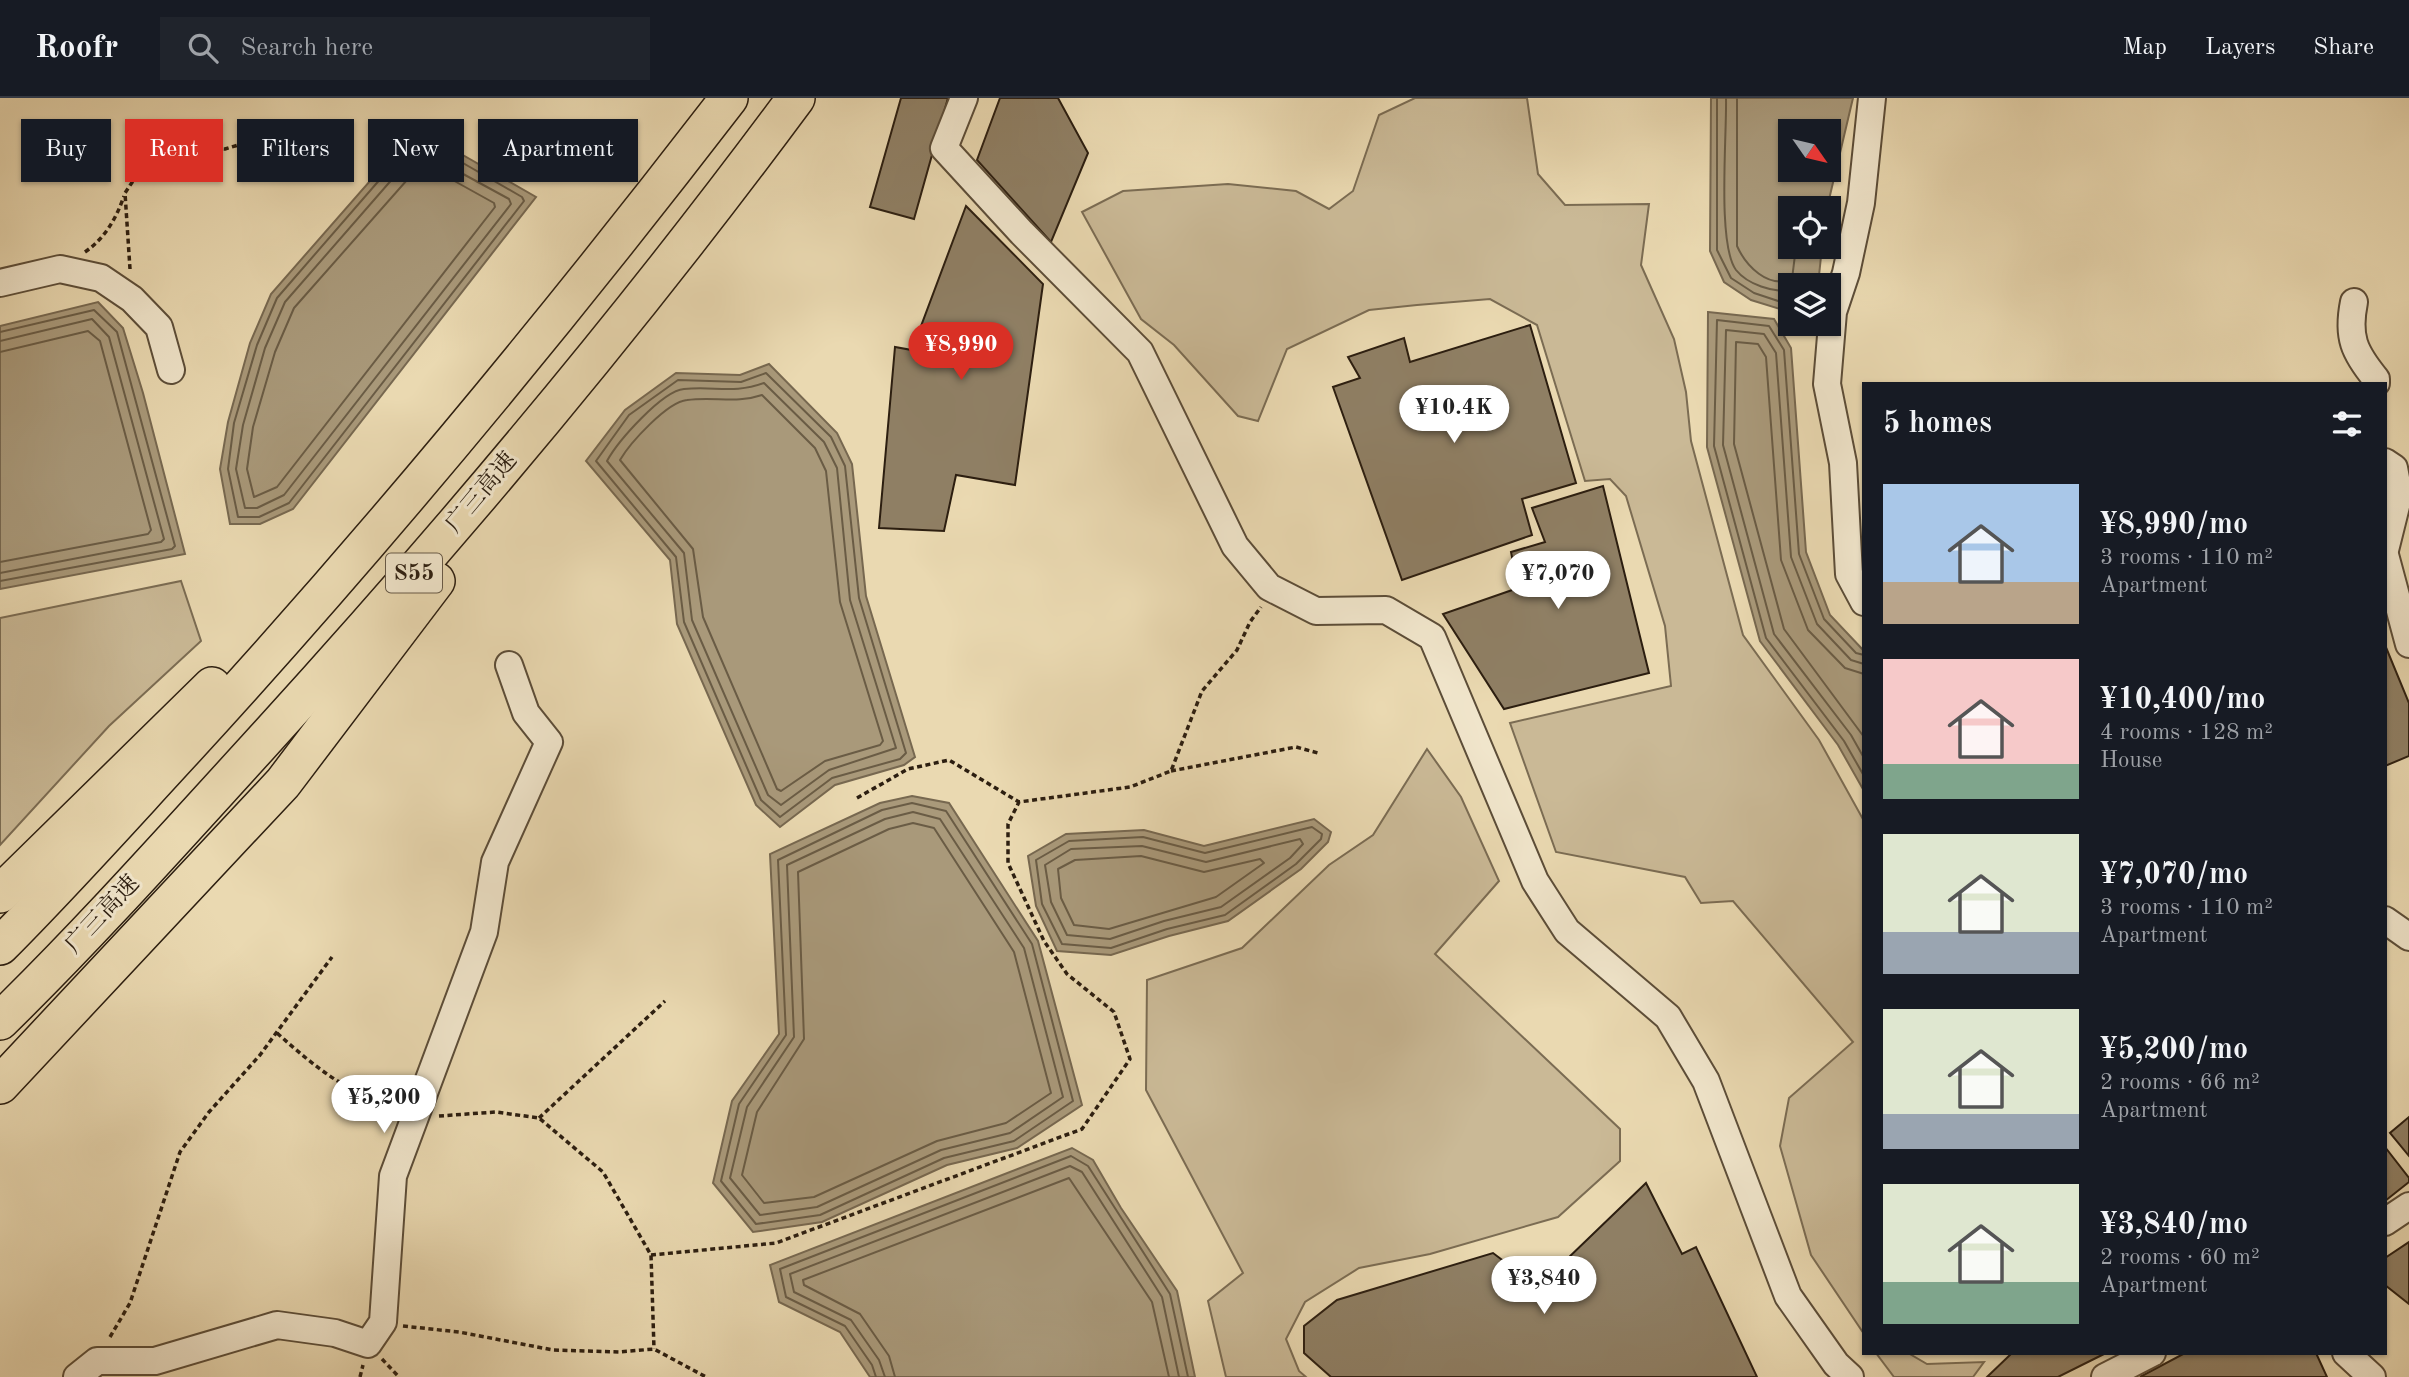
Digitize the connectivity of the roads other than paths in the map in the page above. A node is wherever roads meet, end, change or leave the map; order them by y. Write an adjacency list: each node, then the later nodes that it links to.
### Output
1 (729, 98): 11 (highway, S55)
2 (796, 98): 9 (highway, 广三高速 / S55)
3 (964, 98): 28 (street)
4 (1872, 98): 14 (street)
5 (0, 283): 7 (street)
6 (2354, 302): 8 (street)
7 (171, 370)
8 (2376, 382)
9 (537, 427): 21 (highway, 广三高速 / S55); 22 (highway)
10 (2387, 463): 12 (street)
11 (401, 507): 17 (highway); 20 (highway, S55)
12 (2387, 545)
13 (2387, 561): 15 (street)
14 (1862, 598)
15 (2409, 644)
16 (509, 666): 27 (street)
17 (0, 894)
18 (2387, 921): 19 (street)
19 (2409, 937)
20 (0, 946)
21 (0, 1021)
22 (0, 1085)
23 (2409, 1206): 24 (street)
24 (2387, 1221)
25 (2148, 1355): 29 (street)
26 (2348, 1355): 30 (street)
27 (87, 1369)
28 (1850, 1377)
29 (2105, 1377)
30 (2372, 1377)

